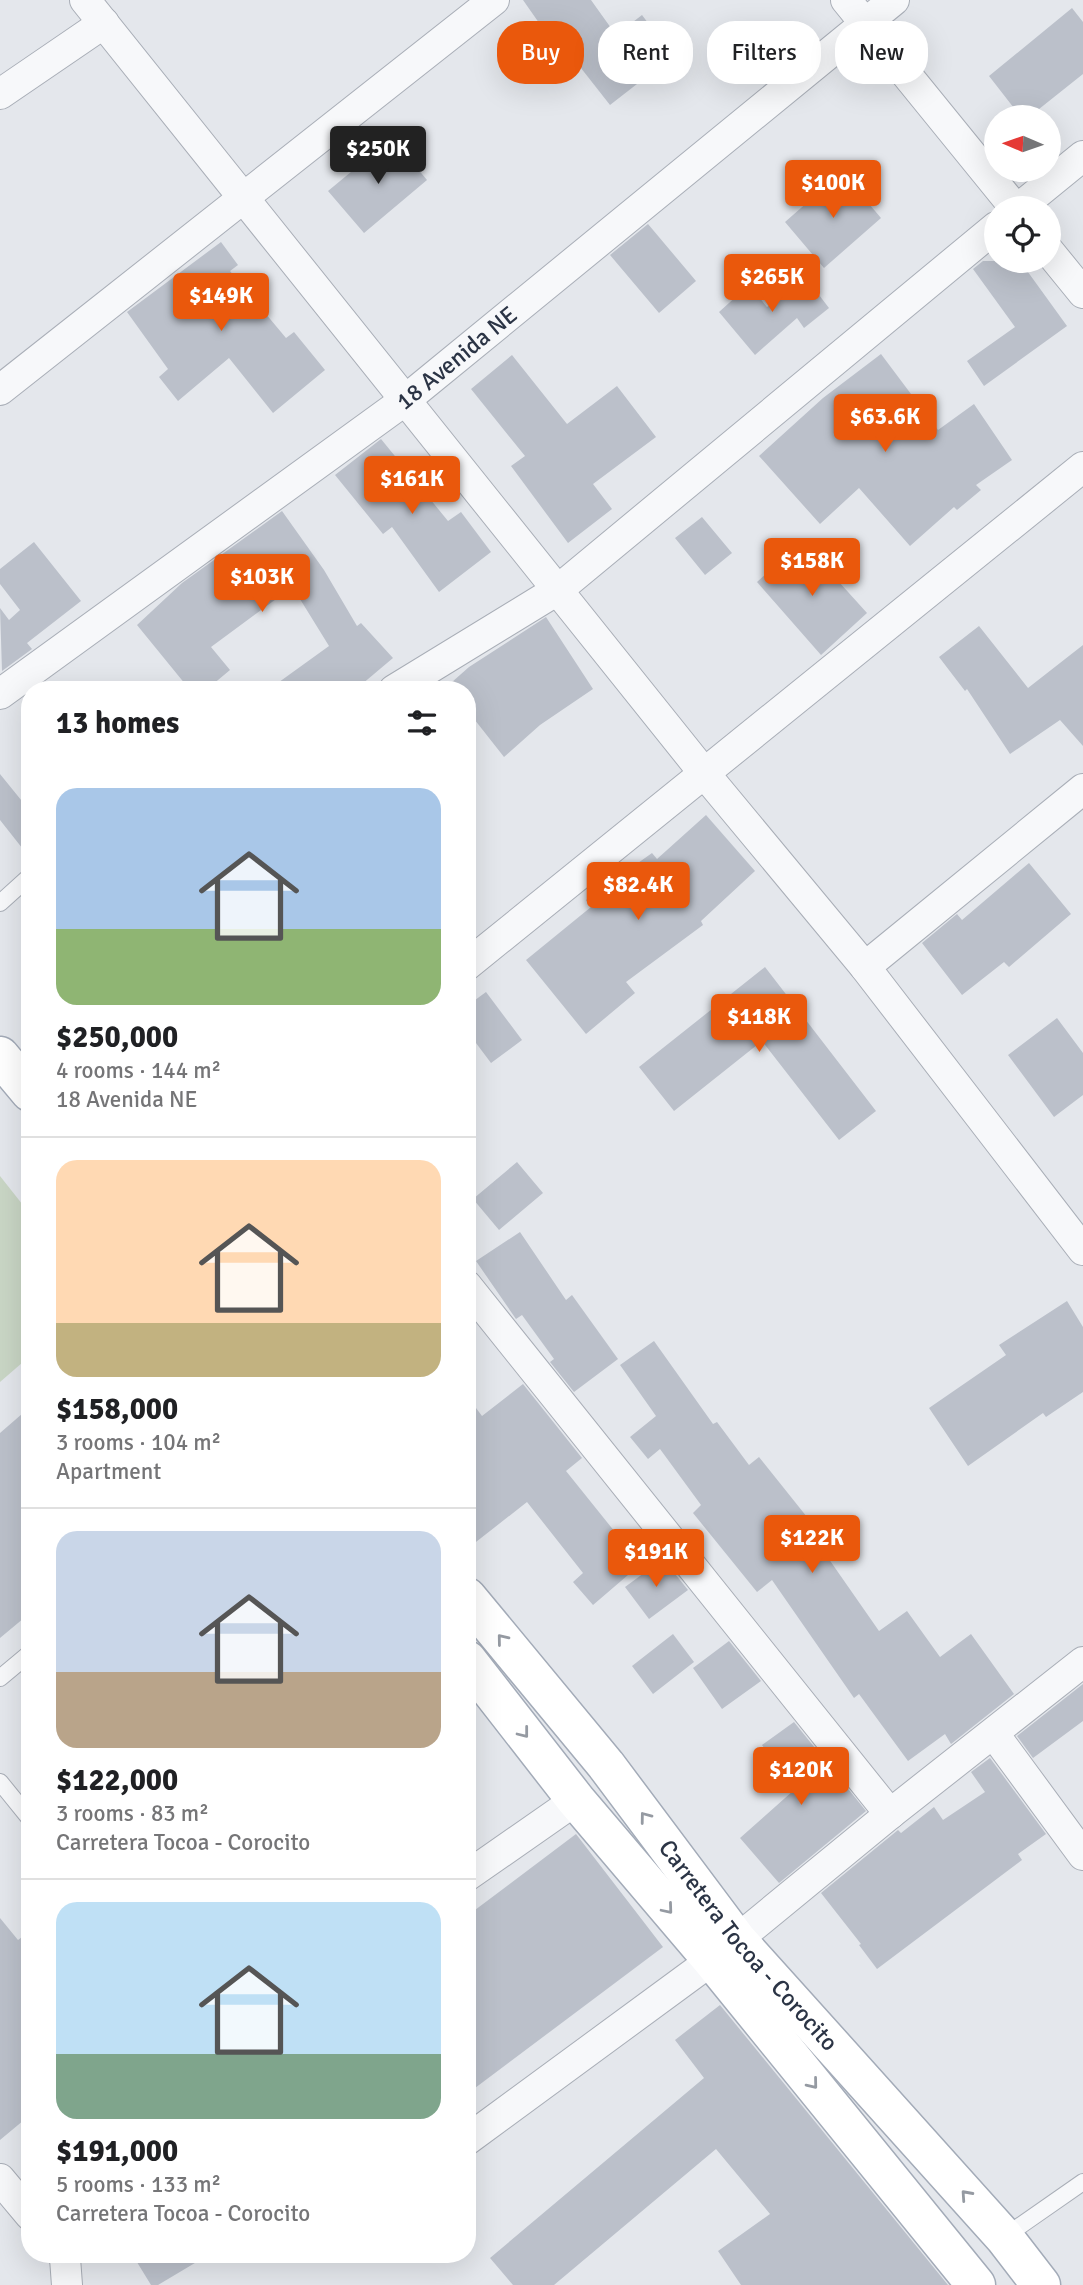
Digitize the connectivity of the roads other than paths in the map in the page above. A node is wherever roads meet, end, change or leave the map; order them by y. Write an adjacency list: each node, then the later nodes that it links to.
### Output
1 (85, 0): 7 (street)
2 (494, 0): 14 (street)
3 (846, 0): 5 (street)
4 (894, 0): 6 (street, 18 Avenida NE)
5 (864, 21)
6 (870, 21)
7 (104, 23): 10 (street); 14 (street)
8 (835, 49): 19 (street, 18 Avenida NE)
9 (915, 84): 12 (street)
10 (0, 94)
11 (1083, 156): 13 (street)
12 (1007, 196)
13 (1032, 196)
14 (243, 199): 18 (street); 19 (street)
15 (984, 237): 21 (street)
16 (1061, 266): 17 (street)
17 (1083, 293)
18 (0, 390)
19 (404, 401): 21 (street); 23 (street, 18 Avenida NE)
20 (1083, 467): 24 (street)
21 (559, 589): 22 (street); 24 (street)
22 (409, 681)
23 (0, 694)
24 (704, 773): 28 (street); 29 (street)
25 (1083, 789): 29 (street)
26 (21, 884): 27 (lane)
27 (0, 903)
28 (476, 958)
29 (865, 967): 32 (street)
30 (0, 1056): 31 (main road)
31 (21, 1081)
32 (1083, 1250)
33 (476, 1297): 43 (street)
34 (476, 1608): 46 (main road, Carretera Tocoa - Corocito, one-way to 34)
35 (21, 1661): 38 (lane)
36 (1083, 1662): 39 (street)
37 (476, 1672): 41 (main road, Carretera Tocoa - Corocito, one-way to 41)
38 (0, 1678)
39 (994, 1734): 43 (street); 44 (street)
40 (0, 1782): 42 (lane)
41 (576, 1800): 45 (street); 46 (main road, Carretera Tocoa - Corocito, one-way to 46)
42 (21, 1808)
43 (890, 1814): 46 (street)
44 (1083, 1855)
45 (476, 1870)
46 (724, 1950): 47 (street); 51 (main road, Carretera Tocoa - Corocito, one-way to 46); 54 (main road, Carretera Tocoa - Corocito, one-way to 54)
47 (476, 2133)
48 (0, 2179): 50 (street)
49 (1083, 2182): 51 (lane)
50 (21, 2204)
51 (1004, 2237): 55 (main road, Carretera Tocoa - Corocito)
52 (65, 2263): 53 (street)
53 (67, 2285)
54 (976, 2285)
55 (1041, 2285)

